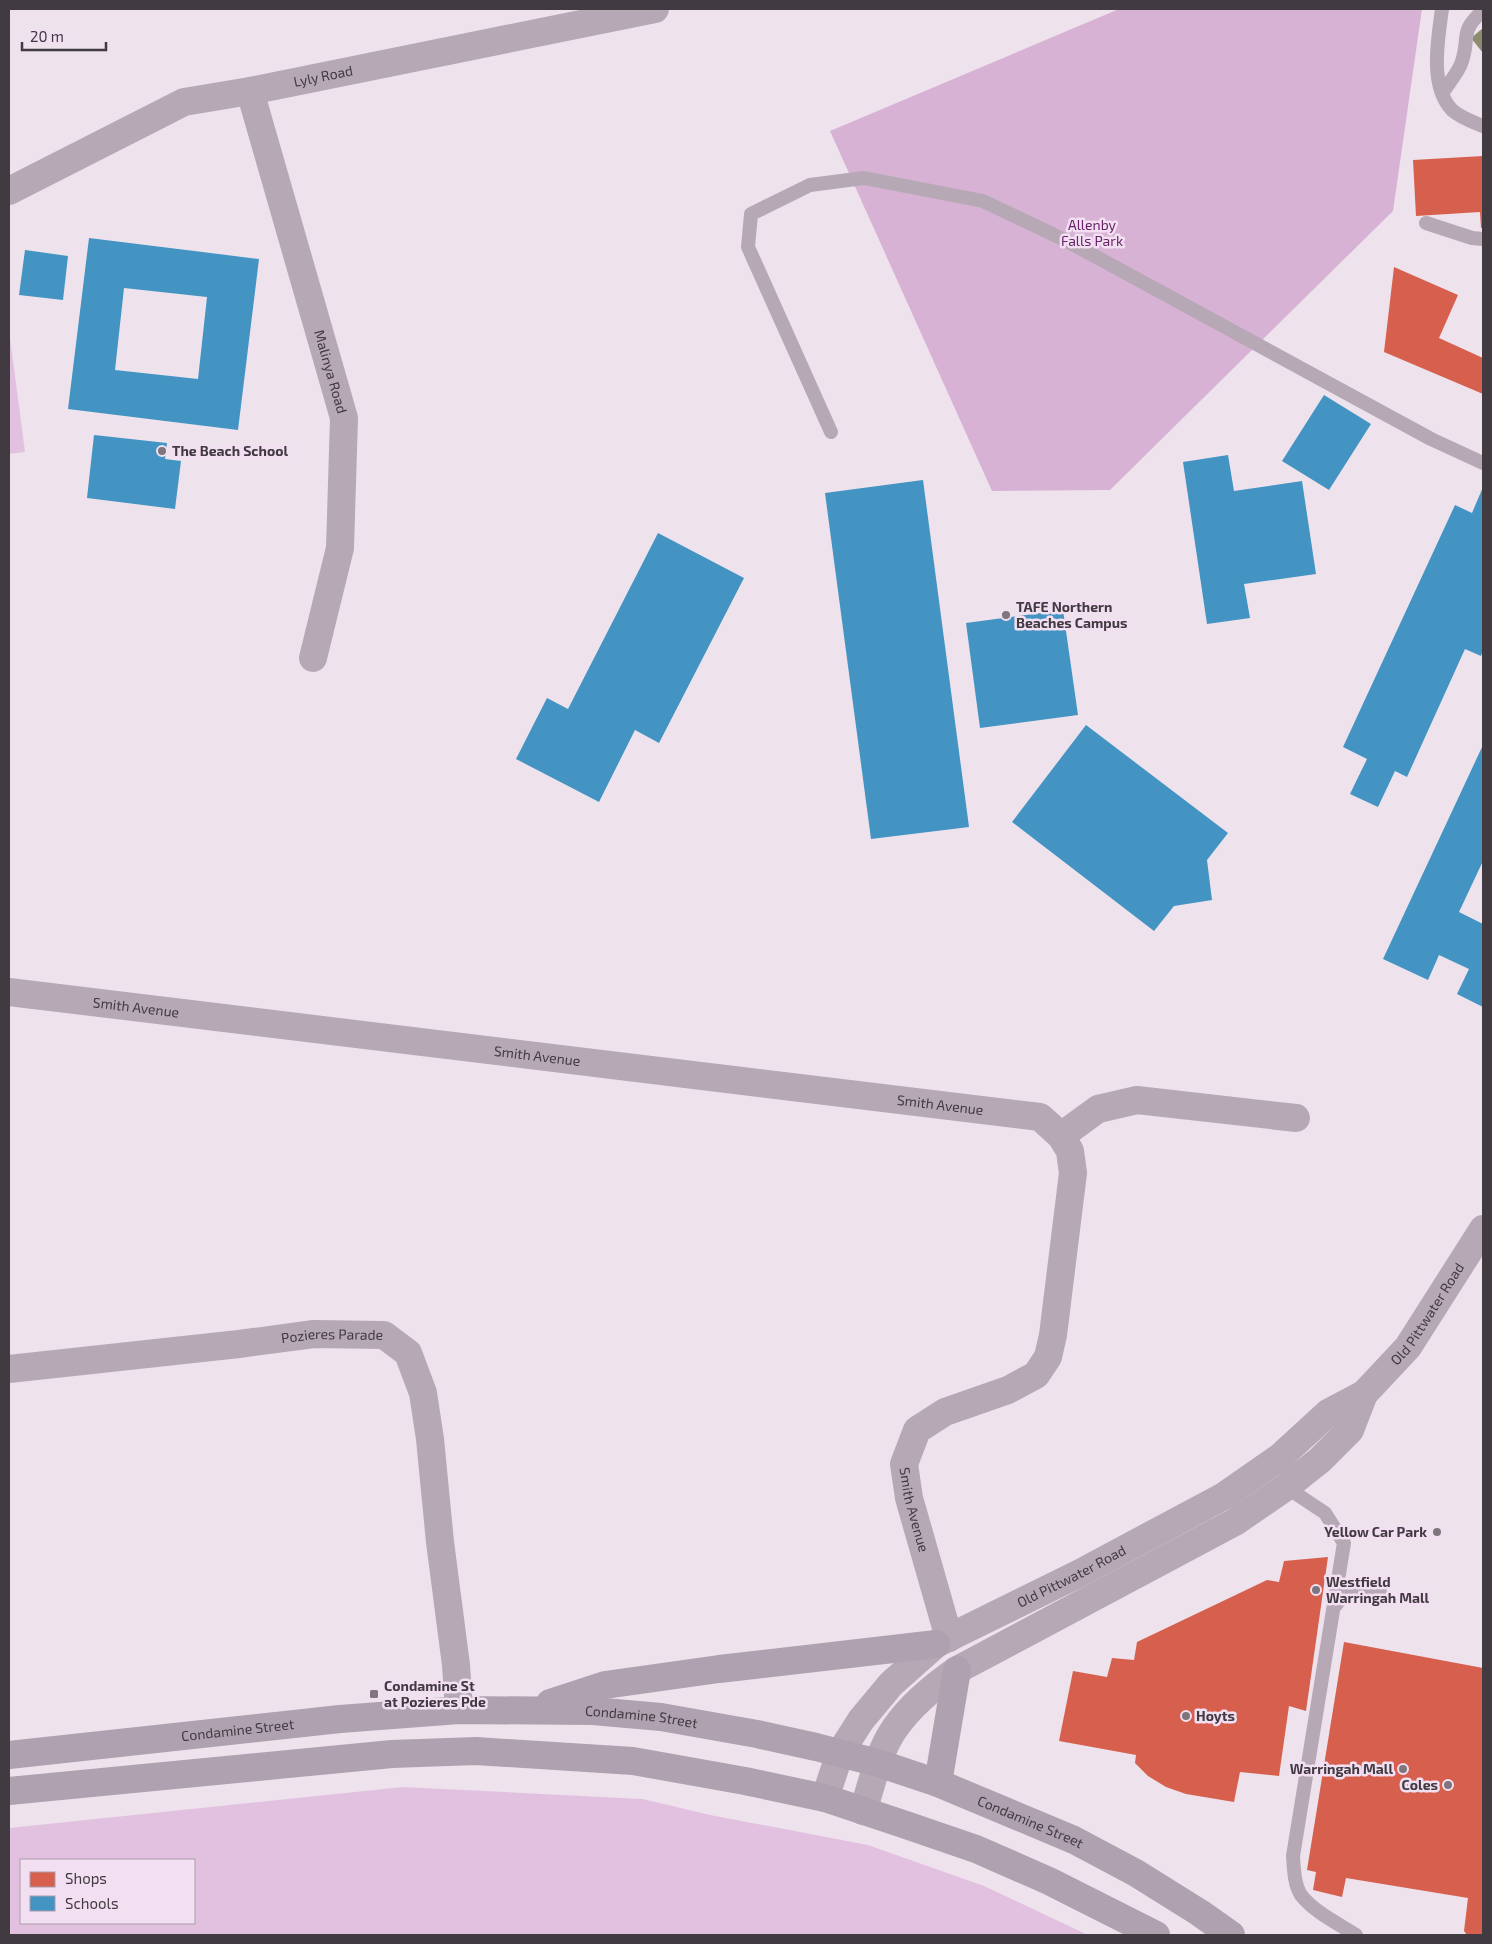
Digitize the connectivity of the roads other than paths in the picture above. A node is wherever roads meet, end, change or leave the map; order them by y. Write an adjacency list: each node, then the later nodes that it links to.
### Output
1 (655, 9): 4 (street, Lyly Road)
2 (1442, 9): 5 (lane)
3 (1483, 11): 5 (lane)
4 (250, 92): 7 (street, Lyly Road); 12 (street, Malinya Road)
5 (1442, 94): 6 (lane)
6 (1483, 126)
7 (9, 192)
8 (1426, 223): 9 (lane)
9 (1483, 239)
10 (831, 432): 11 (lane)
11 (1483, 463)
12 (313, 658)
13 (9, 992): 15 (street, Smith Avenue)
14 (1296, 1118): 15 (street)
15 (1061, 1136): 22 (street, Smith Avenue)
16 (1482, 1232): 18 (street, Old Pittwater Road)
17 (9, 1368): 24 (street, Pozieres Parade)
18 (1364, 1394): 19 (street, Old Pittwater Road); 22 (street, Old Pittwater Road)
19 (1286, 1487): 21 (lane); 23 (street, Old Pittwater Road)
20 (1380, 1590): 21 (lane)
21 (1334, 1606): 35 (lane)
22 (942, 1641): 25 (highway); 26 (street, Old Pittwater Road)
23 (957, 1670): 28 (street, Old Pittwater Road); 29 (highway)
24 (459, 1710): 25 (highway, Condamine Street); 27 (highway, Condamine Street)
25 (527, 1710): 26 (highway, Condamine Street)
26 (840, 1753): 28 (highway, Condamine Street); 31 (street, Old Pittwater Road)
27 (9, 1755)
28 (878, 1763): 29 (highway, Condamine Street); 32 (street, Old Pittwater Road)
29 (938, 1783): 34 (highway, Condamine Street)
30 (9, 1792): 31 (highway)
31 (825, 1798): 32 (highway)
32 (863, 1811): 33 (highway)
33 (1156, 1935)
34 (1231, 1935)
35 (1356, 1935)

